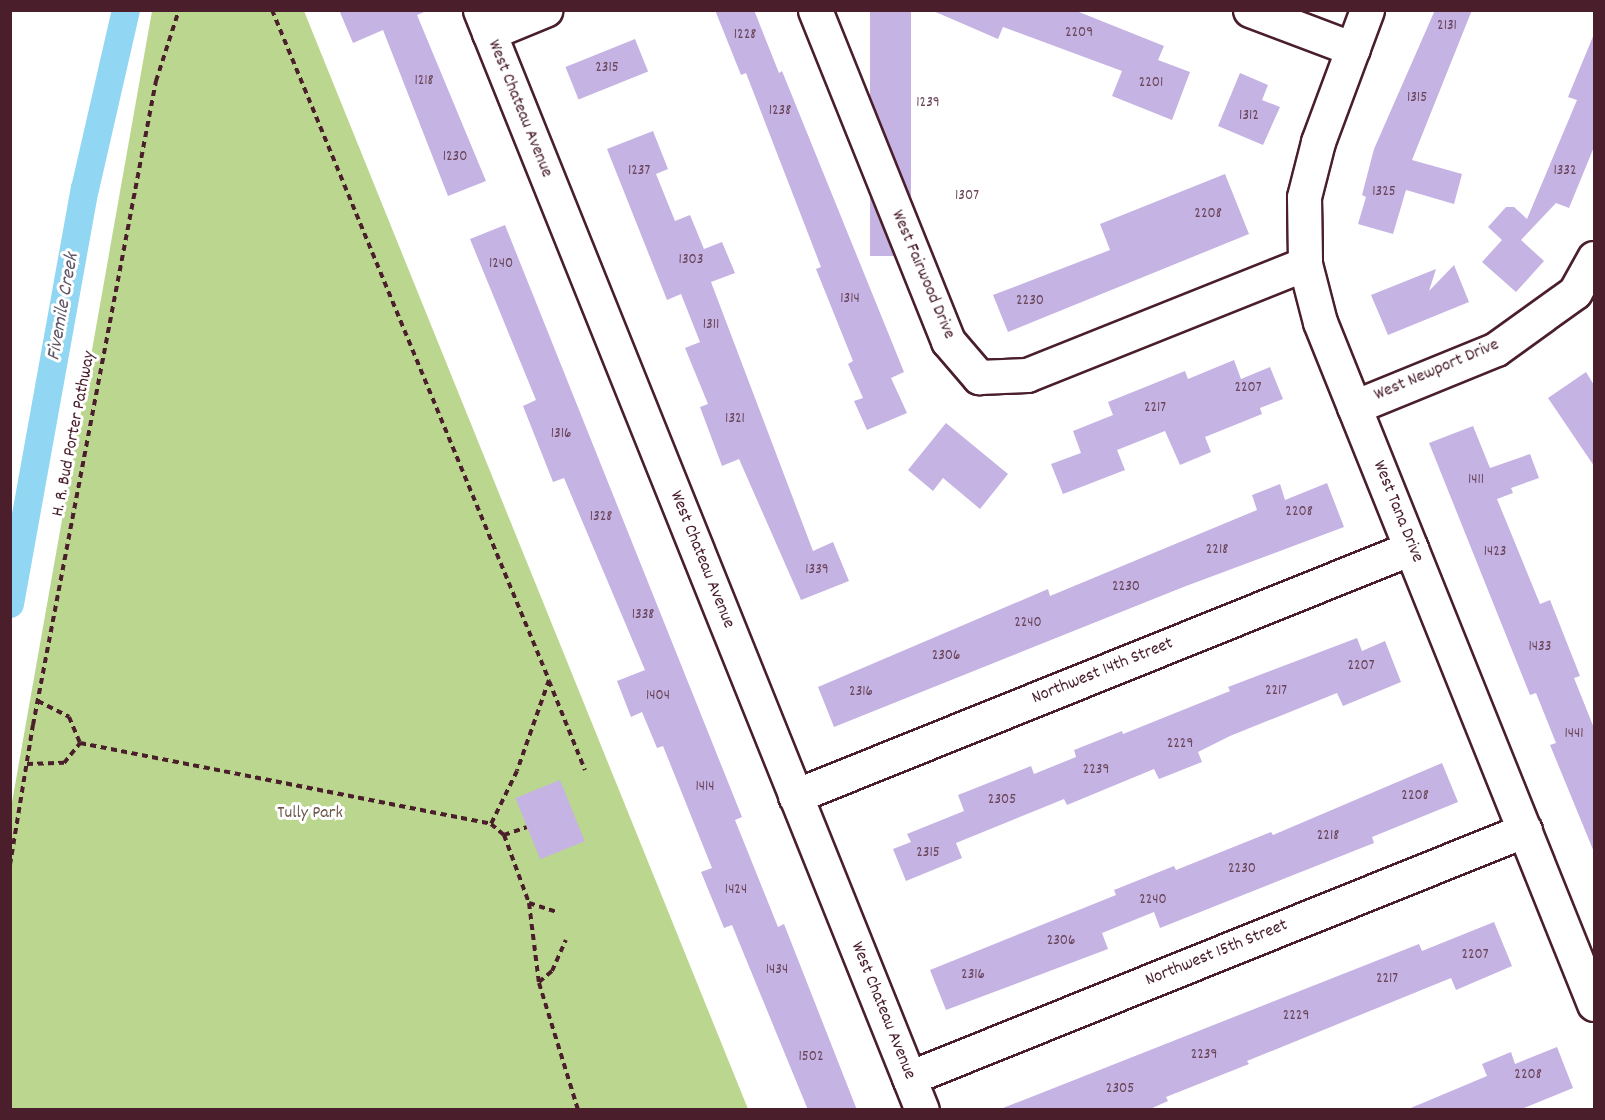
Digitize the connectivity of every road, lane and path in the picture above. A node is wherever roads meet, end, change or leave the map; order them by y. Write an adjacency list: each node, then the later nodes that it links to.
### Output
1 (179, 10): 15 (path, H. R. Bud Porter Pathway)
2 (272, 10): 14 (path)
3 (545, 10): 7 (street)
4 (815, 10): 10 (street, West Fairwood Drive)
5 (1250, 10): 8 (street)
6 (1367, 10): 8 (street, West Tana Drive)
7 (484, 22): 19 (street, West Chateau Avenue)
8 (1353, 49): 10 (street, West Tana Drive)
9 (1594, 258): 11 (street, West Newport Drive)
10 (1305, 264): 12 (street, West Tana Drive)
11 (1585, 300): 12 (street, West Newport Drive)
12 (1354, 406): 13 (street, West Tana Drive)
13 (1411, 548): 19 (street, Northwest 14th Street); 22 (street, West Tana Drive)
14 (549, 680): 18 (path); 20 (path)
15 (38, 701): 16 (path); 17 (path, H. R. Bud Porter Pathway)
16 (80, 743): 17 (path); 20 (path)
17 (27, 764): 24 (path, H. R. Bud Porter Pathway)
18 (585, 770)
19 (795, 796): 30 (street, West Chateau Avenue)
20 (491, 824): 23 (path)
21 (527, 828): 23 (path)
22 (1525, 830): 29 (street, West Tana Drive); 30 (street, Northwest 15th Street)
23 (504, 835): 25 (path)
24 (10, 865)
25 (529, 903): 26 (path); 28 (path)
26 (557, 912)
27 (566, 940): 28 (path)
28 (539, 983): 31 (path)
29 (1594, 1004)
30 (909, 1078): 32 (street, West Chateau Avenue)
31 (578, 1110)
32 (922, 1110)

